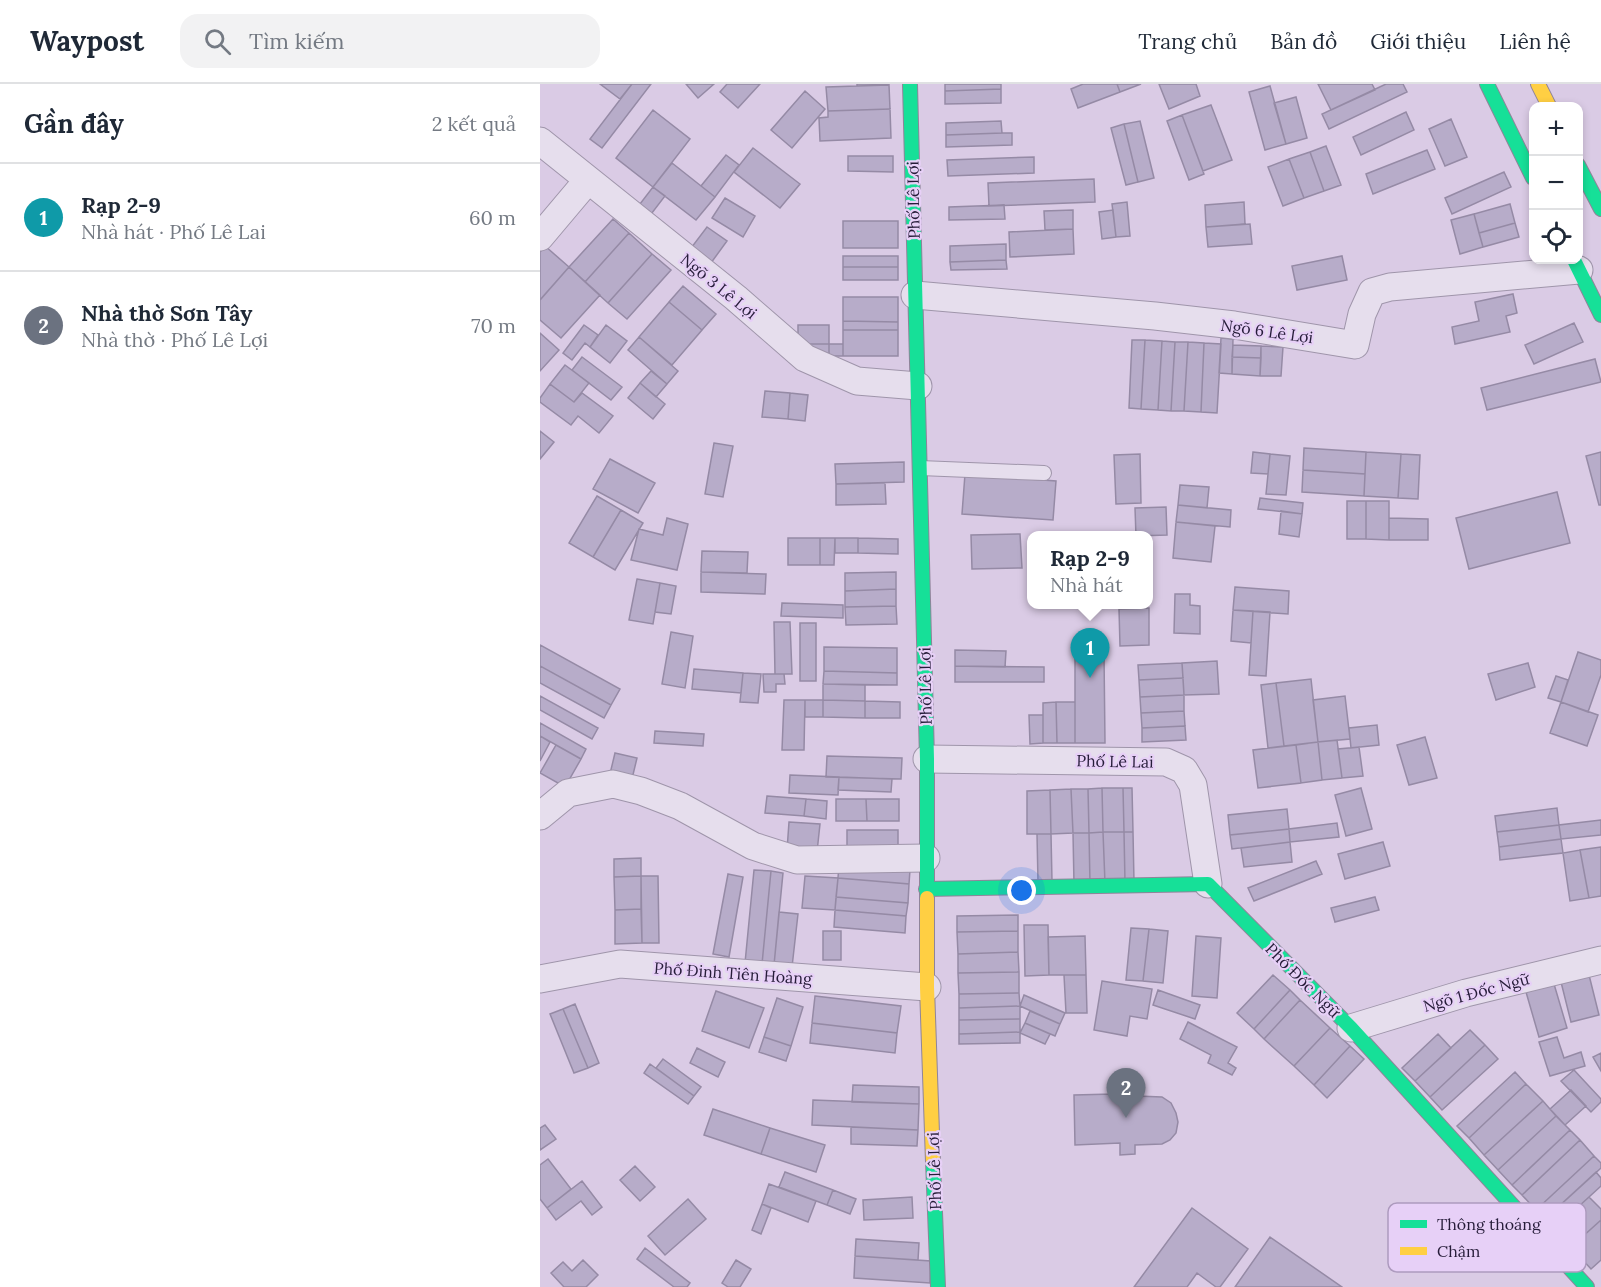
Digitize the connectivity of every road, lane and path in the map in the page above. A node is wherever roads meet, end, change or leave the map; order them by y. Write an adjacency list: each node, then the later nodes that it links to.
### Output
1 (910, 84): 12 (main road, Phố Lê Lợi)
2 (1487, 84): 6 (main road)
3 (1538, 84): 4 (main road)
4 (1547, 102)
5 (540, 141): 8 (street, Ngõ 3 Lê Lợi)
6 (1529, 170)
7 (1583, 175): 9 (main road)
8 (588, 180): 10 (street); 14 (street, Ngõ 3 Lê Lợi)
9 (1601, 209)
10 (540, 237)
11 (1576, 265): 12 (street, Ngõ 6 Lê Lợi); 13 (main road)
12 (915, 296): 14 (main road, Phố Lê Lợi)
13 (1601, 315)
14 (918, 386): 15 (main road, Phố Lê Lợi)
15 (920, 468): 16 (lane); 17 (main road, Phố Lê Lợi)
16 (1044, 473)
17 (927, 759): 19 (main road, Phố Lê Lợi); 20 (street, Phố Lê Lai)
18 (540, 816): 19 (street)
19 (926, 858): 21 (main road, Phố Lê Lợi)
20 (1208, 884): 21 (main road); 25 (main road, Phố Đốc Ngữ)
21 (926, 889): 24 (main road, Phố Lê Lợi)
22 (1601, 960): 25 (street, Ngõ 1 Đốc Ngữ)
23 (540, 979): 24 (street, Phố Đinh Tiên Hoàng)
24 (927, 987): 28 (main road, Phố Lê Lợi)
25 (1351, 1028): 26 (main road, Phố Đốc Ngữ)
26 (1510, 1203)
27 (1573, 1272): 29 (main road, Phố Đốc Ngữ)
28 (938, 1287)
29 (1587, 1287)

